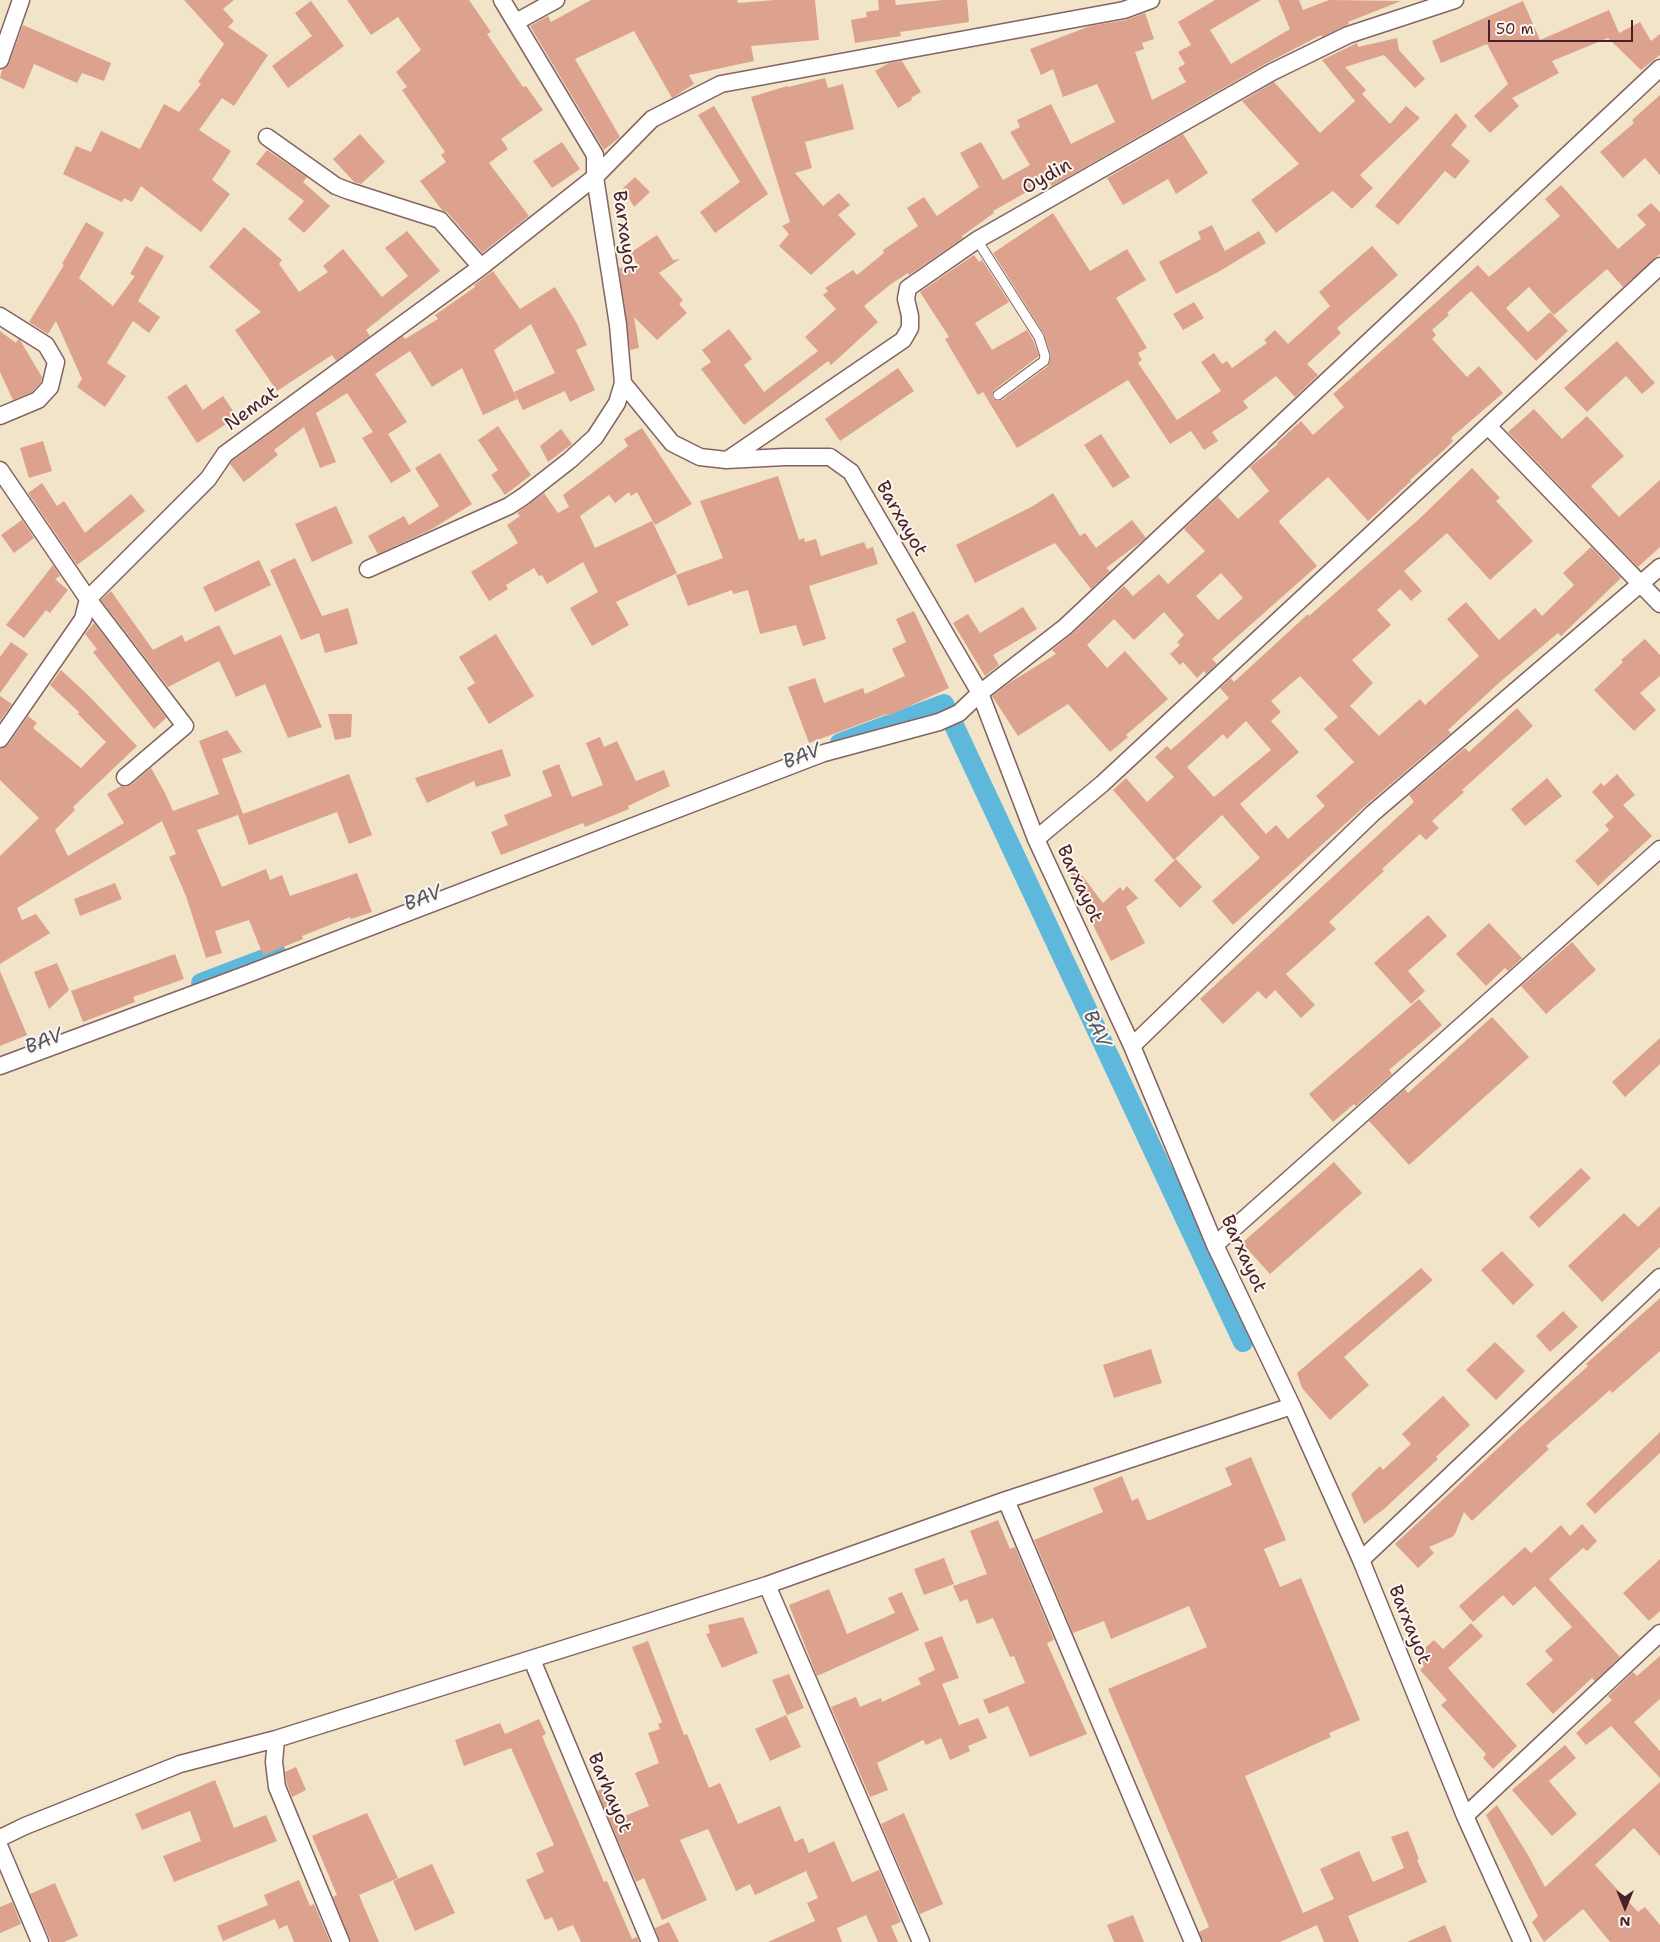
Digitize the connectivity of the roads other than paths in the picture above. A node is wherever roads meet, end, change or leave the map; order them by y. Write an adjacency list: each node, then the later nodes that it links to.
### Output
1 (21, 0): 8 (street)
2 (502, 0): 7 (street, Barxayot)
3 (556, 0): 7 (street)
4 (1151, 0): 6 (street, Nemat)
5 (1455, 0): 13 (street, Oydin)
6 (1123, 5): 12 (street, Nemat)
7 (516, 22): 12 (street, Barxayot)
8 (4, 38): 9 (street)
9 (0, 60)
10 (1660, 68): 28 (street)
11 (267, 137): 15 (street)
12 (596, 177): 15 (street, Nemat); 17 (street, Barxayot)
13 (977, 240): 18 (lane); 21 (street, Oydin)
14 (1660, 266): 20 (street)
15 (480, 267): 26 (street, Nemat)
16 (0, 316): 19 (street)
17 (623, 383): 21 (street, Barxayot); 24 (street)
18 (998, 395)
19 (0, 416)
20 (1488, 426): 25 (street); 31 (street)
21 (726, 460): 28 (street, Barxayot)
22 (0, 470): 26 (street)
23 (1660, 567): 25 (street)
24 (368, 569)
25 (1642, 583): 27 (street); 33 (street)
26 (88, 599): 29 (street, Nemat); 30 (street)
27 (1660, 604)
28 (980, 693): 31 (street, Barxayot); 34 (street)
29 (0, 738)
30 (125, 777)
31 (1036, 839): 33 (street, Barxayot)
32 (1660, 849): 35 (street)
33 (1132, 1046): 35 (street, Barxayot)
34 (0, 1066)
35 (1215, 1245): 37 (street, Barxayot)
36 (1660, 1277): 39 (street)
37 (1292, 1406): 38 (street); 39 (street, Barxayot)
38 (1006, 1500): 40 (street); 51 (street)
39 (1361, 1560): 44 (street, Barxayot)
40 (767, 1585): 42 (street); 50 (street)
41 (1660, 1633): 44 (street)
42 (532, 1660): 43 (street); 49 (street, Barhayot)
43 (276, 1739): 45 (street); 48 (street)
44 (1465, 1816): 52 (street, Barxayot)
45 (0, 1838)
46 (0, 1848): 47 (street)
47 (40, 1942)
48 (341, 1942)
49 (650, 1942)
50 (921, 1942)
51 (1193, 1942)
52 (1522, 1942)

